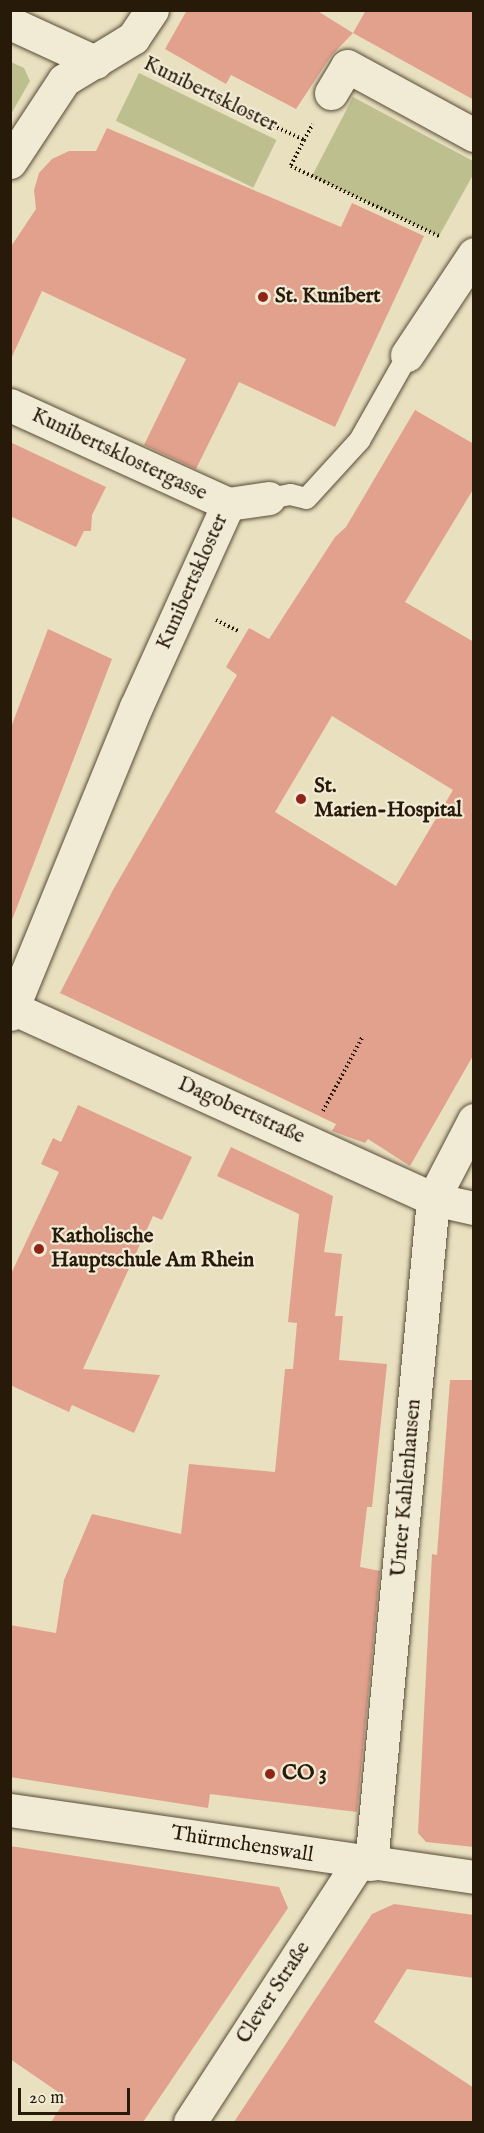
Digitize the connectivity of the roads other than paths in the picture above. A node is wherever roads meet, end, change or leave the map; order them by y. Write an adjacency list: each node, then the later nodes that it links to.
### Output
1 (152, 10): 3 (street)
2 (10, 23): 3 (street)
3 (106, 55): 6 (street)
4 (331, 93): 5 (street)
5 (474, 135)
6 (10, 162)
7 (474, 254): 8 (street, Kunibertskloster)
8 (407, 355): 10 (lane, Kunibertskloster)
9 (10, 405): 11 (street, Kunibertsklostergasse)
10 (269, 498): 11 (street, Kunibertskloster)
11 (228, 504): 12 (street, Kunibertskloster)
12 (12, 1010): 14 (street, Dagobertstraße)
13 (474, 1120): 14 (street, Unter Kahlenhausen)
14 (434, 1199): 15 (street, Dagobertstraße); 17 (street, Unter Kahlenhausen)
15 (474, 1208)
16 (10, 1810): 17 (street, Thürmchenswall)
17 (364, 1863): 18 (street, Thürmchenswall); 19 (street, Clever Straße)
18 (474, 1877)
19 (190, 2122)

